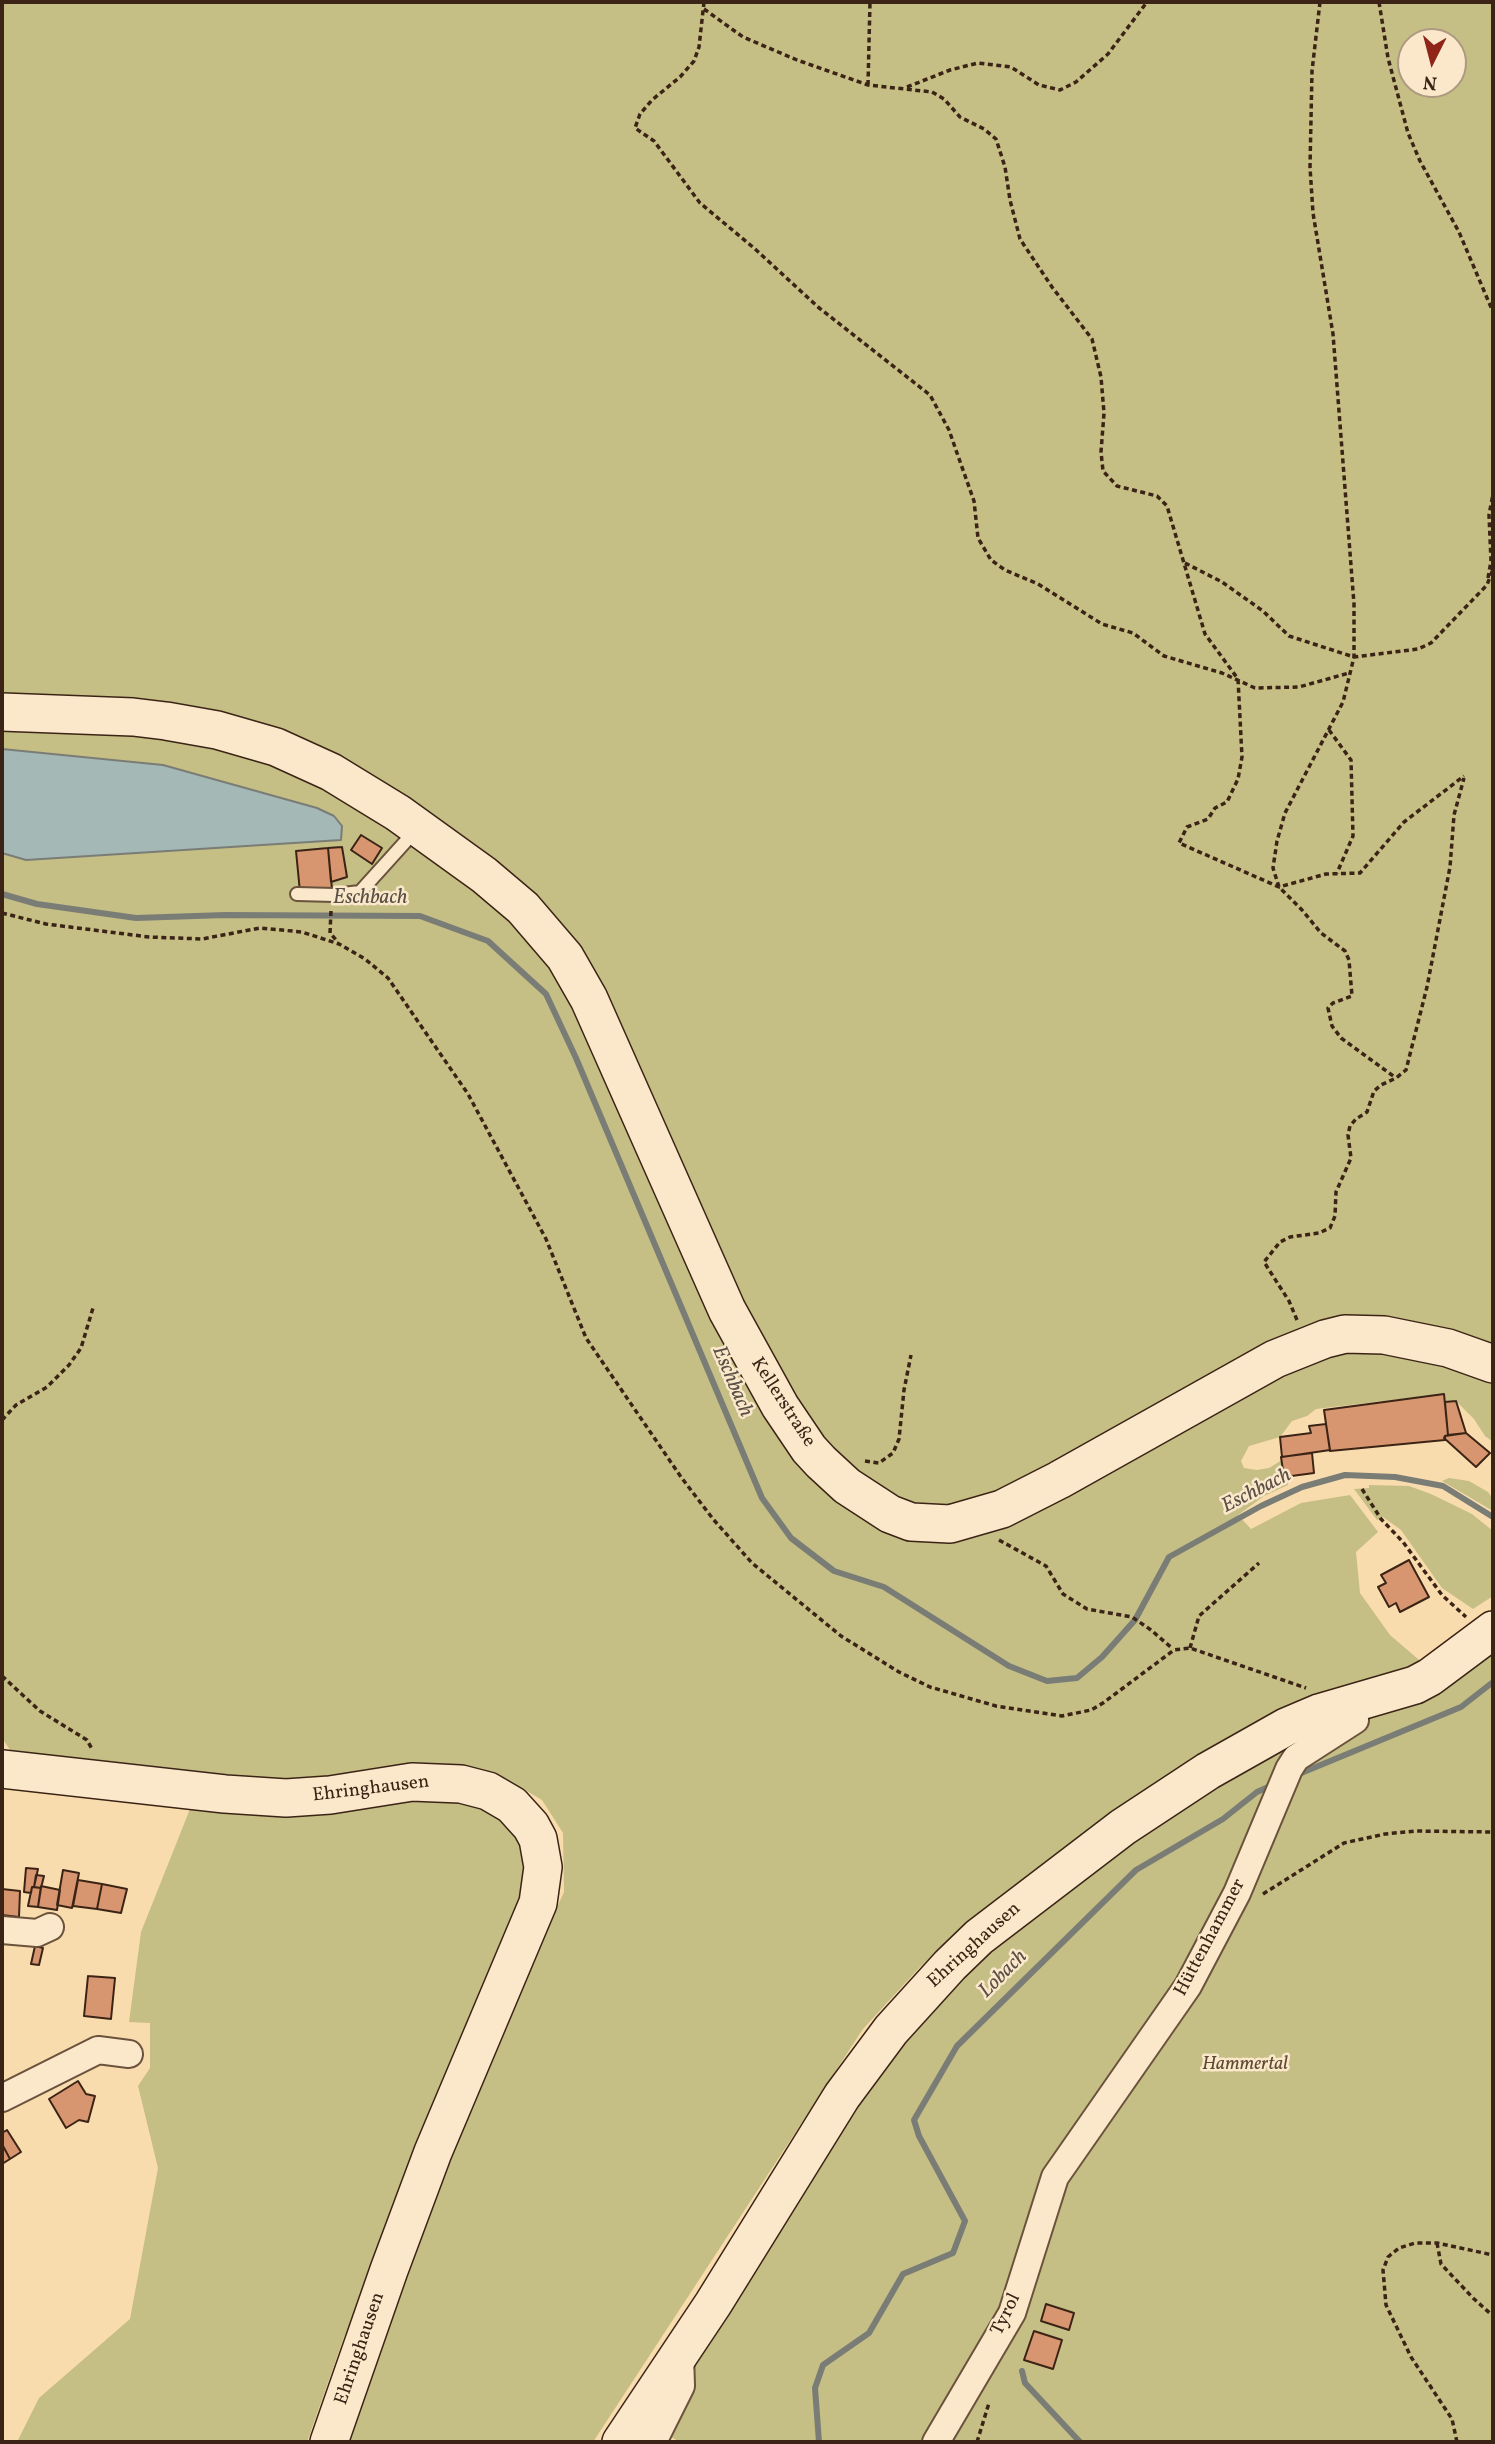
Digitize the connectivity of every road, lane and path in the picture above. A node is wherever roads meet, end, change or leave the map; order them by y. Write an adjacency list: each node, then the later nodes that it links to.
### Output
1 (704, 2): 6 (path)
2 (870, 2): 7 (path)
3 (1147, 2): 8 (path)
4 (1320, 2): 14 (path)
5 (1379, 2): 9 (path)
6 (704, 9): 7 (path); 16 (path)
7 (868, 85): 8 (path)
8 (904, 88): 11 (path)
9 (1493, 312)
10 (1493, 494): 13 (path)
11 (1184, 562): 14 (path); 16 (path)
12 (1493, 569): 13 (path)
13 (1487, 585): 14 (path)
14 (1354, 657): 15 (path)
15 (1349, 673): 16 (path); 18 (path)
16 (1238, 679): 21 (path)
17 (2, 712): 19 (main road, Kellerstraße)
18 (1329, 730): 20 (path); 21 (path)
19 (419, 827): 23 (lane); 28 (main road, Kellerstraße)
20 (1337, 873): 21 (path); 26 (path)
21 (1279, 887): 26 (path)
22 (297, 894): 23 (lane)
23 (334, 895): 25 (path)
24 (2, 913): 25 (path)
25 (339, 944): 38 (path)
26 (1396, 1078): 28 (path)
27 (93, 1308): 31 (path)
28 (1304, 1345): 30 (main road, Kellerstraße)
29 (911, 1355): 32 (path)
30 (1493, 1364)
31 (2, 1420)
32 (857, 1458)
33 (1362, 1489): 36 (path)
34 (990, 1535): 38 (path)
35 (1259, 1563): 37 (path)
36 (1489, 1633): 41 (main road, Ehringhausen)
37 (1190, 1648): 38 (path); 40 (path)
38 (1174, 1650)
39 (2, 1676): 43 (path)
40 (1313, 1690)
41 (1354, 1704): 45 (street, Hüttenhammer); 54 (main road, Ehringhausen)
42 (2, 1769): 43 (main road, Ehringhausen)
43 (110, 1782): 55 (main road, Ehringhausen)
44 (1493, 1832): 45 (path)
45 (1237, 1893): 50 (street, Hüttenhammer)
46 (50, 1927): 47 (street)
47 (2, 1930)
48 (129, 2054): 49 (street)
49 (2, 2098)
50 (1055, 2178): 58 (street, Tyrol)
51 (1437, 2243): 52 (path); 53 (path); 59 (path)
52 (1493, 2255)
53 (1493, 2316)
54 (680, 2354): 56 (main road, Ehringhausen); 57 (street)
55 (329, 2442)
56 (621, 2442)
57 (653, 2442)
58 (936, 2442)
59 (1457, 2442)

